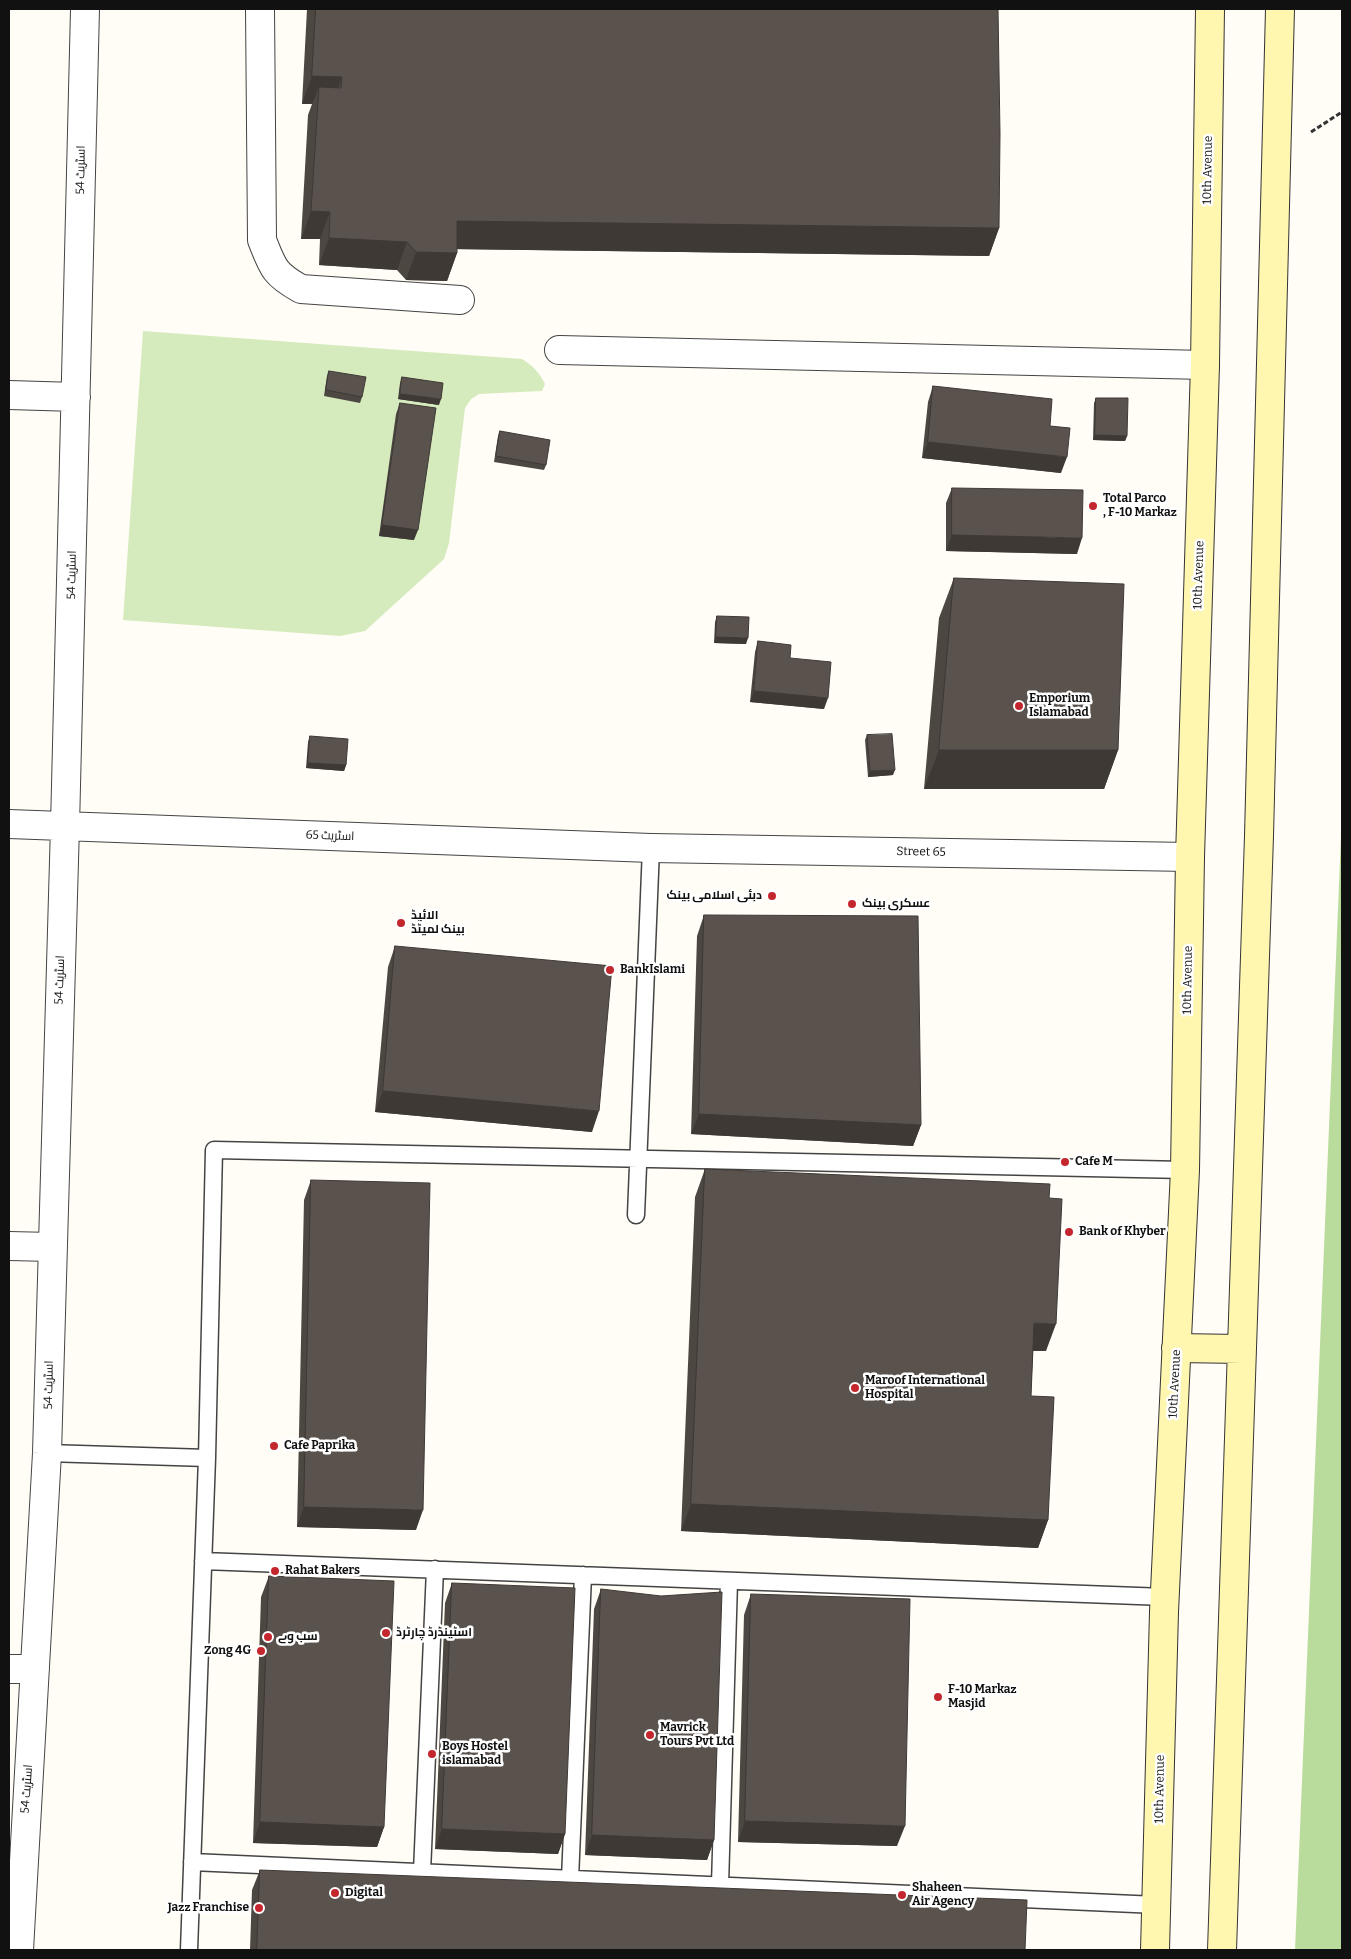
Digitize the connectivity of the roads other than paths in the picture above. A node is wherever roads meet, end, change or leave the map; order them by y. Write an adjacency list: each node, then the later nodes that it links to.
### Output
1 (84, 9): 9 (street, اسٹریٹ 54)
2 (260, 9): 5 (street)
3 (1210, 9): 7 (main road, 10th Avenue)
4 (1280, 9): 20 (main road)
5 (460, 300)
6 (559, 350): 7 (street)
7 (1205, 365): 13 (main road, 10th Avenue)
8 (9, 394): 9 (street)
9 (76, 397): 11 (street, اسٹریٹ 54)
10 (9, 824): 11 (street, اسٹریٹ 65)
11 (65, 826): 12 (street, اسٹریٹ 65); 18 (street, اسٹریٹ 54)
12 (651, 848): 13 (street, Street 65); 14 (lane)
13 (1190, 856): 15 (main road, 10th Avenue)
14 (638, 1159): 15 (lane); 16 (lane); 22 (lane)
15 (1185, 1170): 19 (main road, 10th Avenue)
16 (636, 1215)
17 (9, 1246): 18 (street)
18 (52, 1247): 21 (street, اسٹریٹ 54)
19 (1176, 1348): 20 (main road); 27 (main road, 10th Avenue)
20 (1242, 1348): 38 (main road)
21 (47, 1453): 22 (lane); 28 (street, اسٹریٹ 54)
22 (207, 1458): 23 (lane)
23 (204, 1561): 24 (lane); 29 (lane)
24 (435, 1569): 25 (lane); 30 (lane)
25 (583, 1575): 26 (lane); 31 (lane)
26 (729, 1580): 27 (lane); 32 (lane)
27 (1165, 1597): 33 (main road, 10th Avenue)
28 (22, 1669): 34 (street, اسٹریٹ 54)
29 (192, 1862): 30 (lane); 36 (lane)
30 (422, 1872): 31 (lane)
31 (570, 1879): 32 (lane)
32 (720, 1886): 33 (lane)
33 (1157, 1905): 37 (main road, 10th Avenue)
34 (14, 1914): 35 (street, اسٹریٹ 54)
35 (19, 1950)
36 (189, 1950)
37 (1155, 1950)
38 (1222, 1950)

